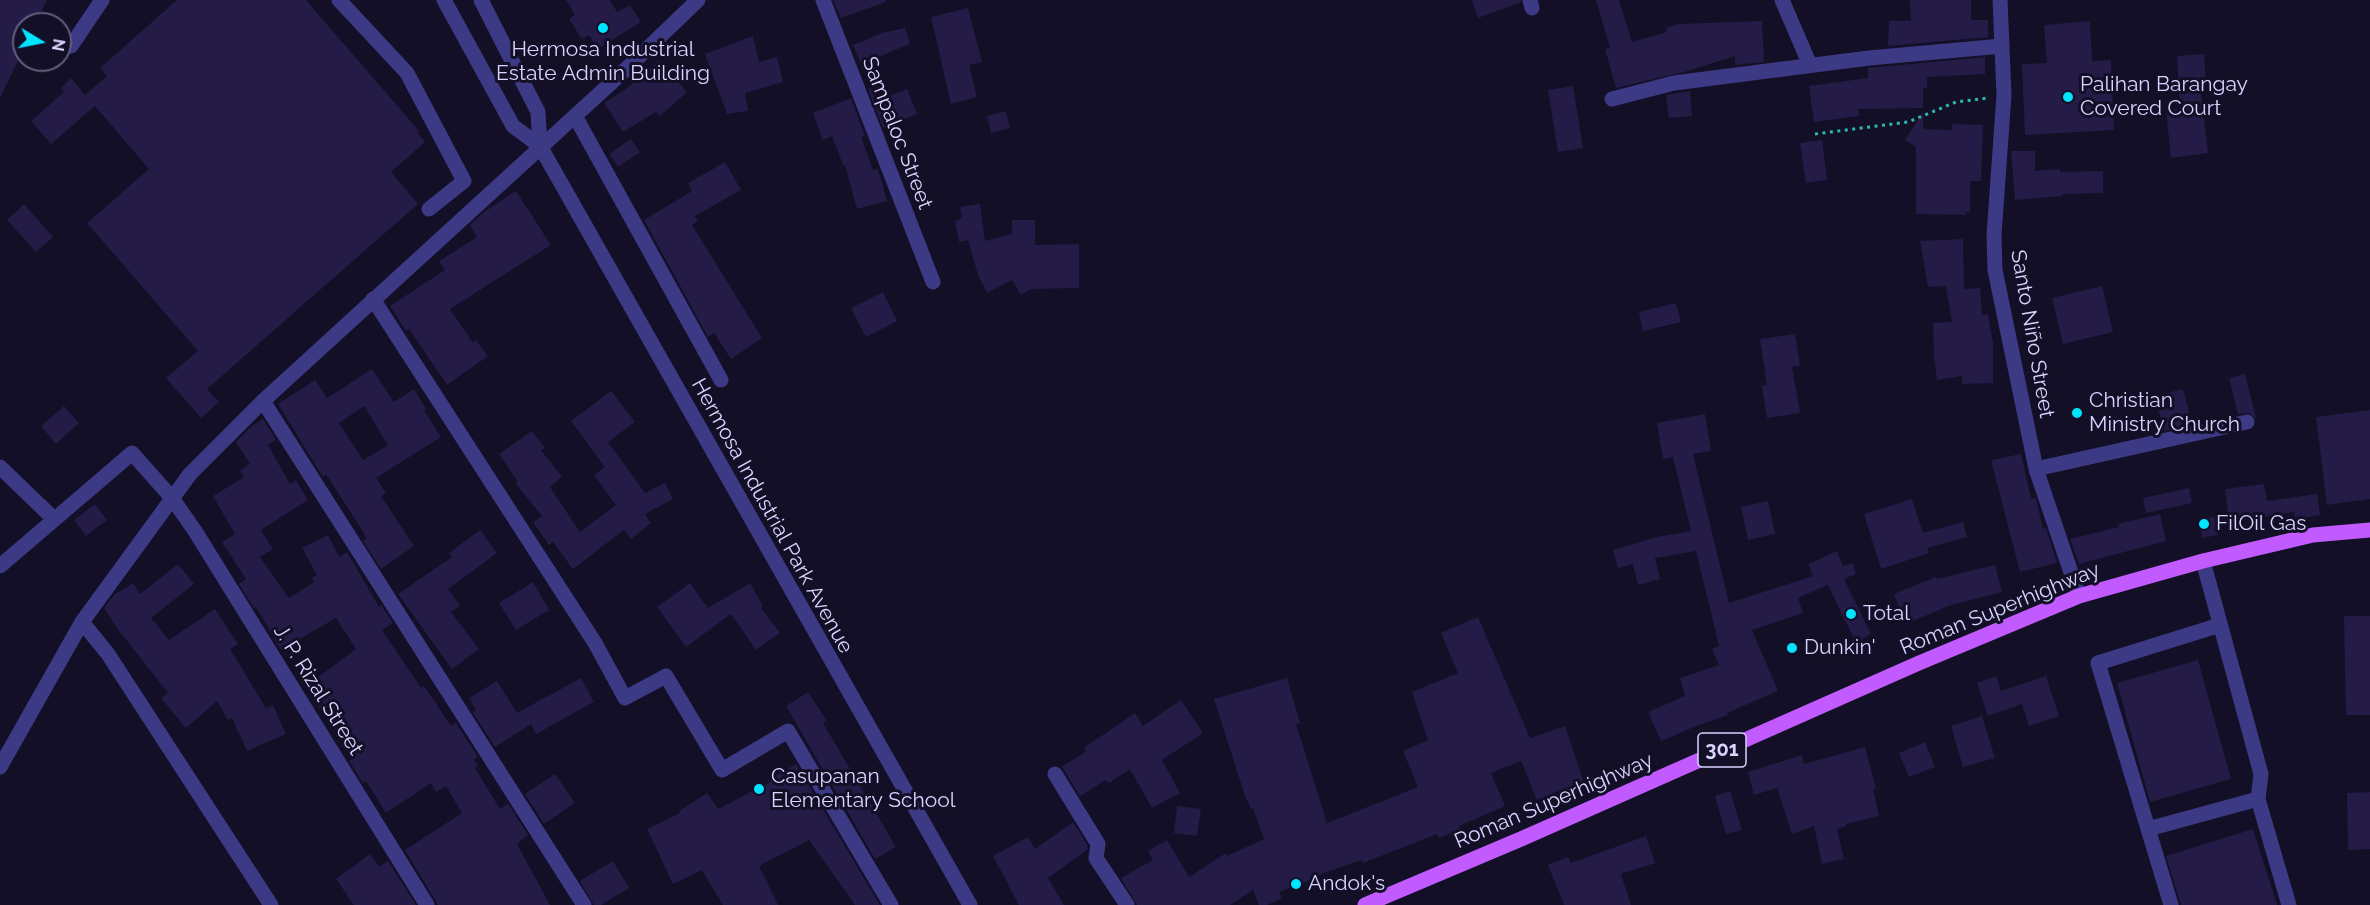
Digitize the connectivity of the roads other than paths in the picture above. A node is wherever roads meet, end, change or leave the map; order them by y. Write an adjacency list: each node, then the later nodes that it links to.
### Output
1 (102, 0): 9 (street)
2 (339, 0): 15 (street)
3 (444, 0): 14 (street)
4 (481, 0): 14 (street)
5 (698, 0): 13 (street)
6 (823, 0): 16 (street, Sampaloc Street)
7 (1782, 0): 11 (street)
8 (2000, 0): 10 (street, Santo Niño Street)
9 (72, 45)
10 (2002, 46): 11 (street); 22 (street, Santo Niño Street)
11 (1810, 65): 12 (street)
12 (1612, 99)
13 (575, 116): 14 (street); 18 (street)
14 (540, 146): 17 (street); 40 (street, Hermosa Industrial Park Avenue)
15 (429, 209)
16 (933, 282)
17 (373, 299): 19 (street); 39 (street)
18 (721, 380)
19 (263, 401): 23 (street); 38 (street)
20 (2247, 422): 22 (street)
21 (0, 467): 24 (street)
22 (2036, 468): 28 (street, Santo Niño Street)
23 (172, 498): 24 (street, J. P. Rizal Street); 29 (street); 37 (street, J. P. Rizal Street)
24 (53, 518): 27 (street)
25 (2370, 530): 26 (main road, Roman Superhighway / 301)
26 (2203, 561): 28 (main road, Roman Superhighway / 301); 30 (street)
27 (0, 566)
28 (2079, 597): 35 (main road, Roman Superhighway / 301)
29 (82, 622): 31 (street); 36 (street)
30 (2220, 625): 33 (street); 34 (street)
31 (0, 767)
32 (1054, 774): 41 (street)
33 (2258, 799): 34 (street); 43 (street)
34 (2148, 830): 42 (street)
35 (1370, 904)
36 (271, 905)
37 (427, 905)
38 (584, 905)
39 (891, 905)
40 (970, 905)
41 (1127, 905)
42 (2171, 905)
43 (2289, 905)

